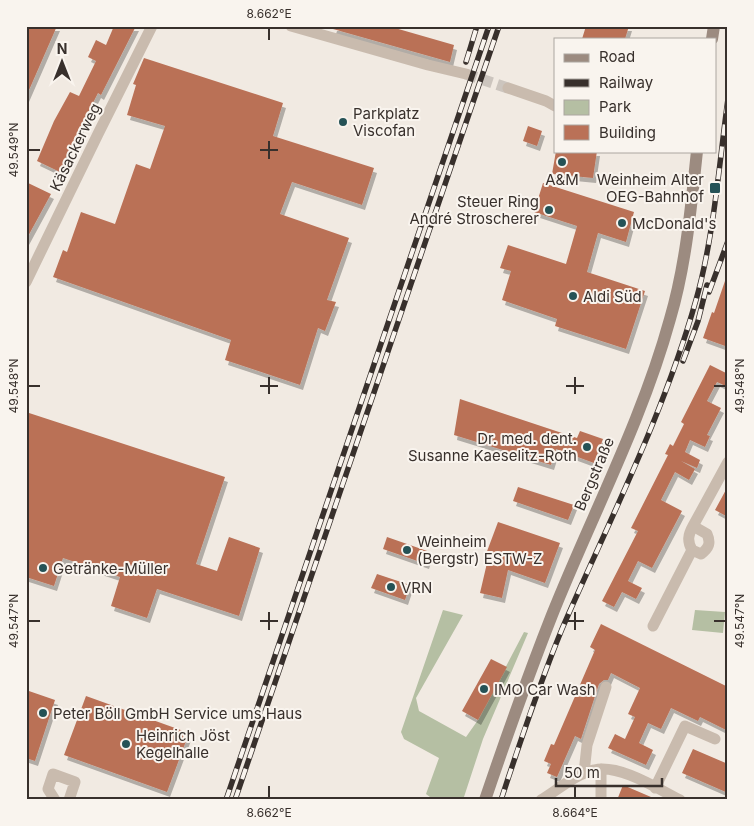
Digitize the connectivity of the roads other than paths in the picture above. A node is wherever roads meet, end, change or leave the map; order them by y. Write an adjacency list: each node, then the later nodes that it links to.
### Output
1 (152, 26): 7 (street, Käsackerweg)
2 (291, 26): 3 (street)
3 (466, 74)
4 (508, 88): 5 (street)
5 (554, 105)
6 (694, 152): 19 (main road, Bergstraße)
7 (26, 282)
8 (728, 462): 9 (street)
9 (693, 526): 10 (street); 10 (street)
10 (692, 550): 11 (street)
11 (653, 626)
12 (606, 687): 15 (street)
13 (715, 739): 16 (street)
14 (601, 769): 15 (street); 16 (street); 21 (street)
15 (584, 773): 20 (street)
16 (655, 788): 22 (street)
17 (55, 800): 18 (street)
18 (69, 800)
19 (484, 800)
20 (540, 800)
21 (601, 800)
22 (680, 800)

